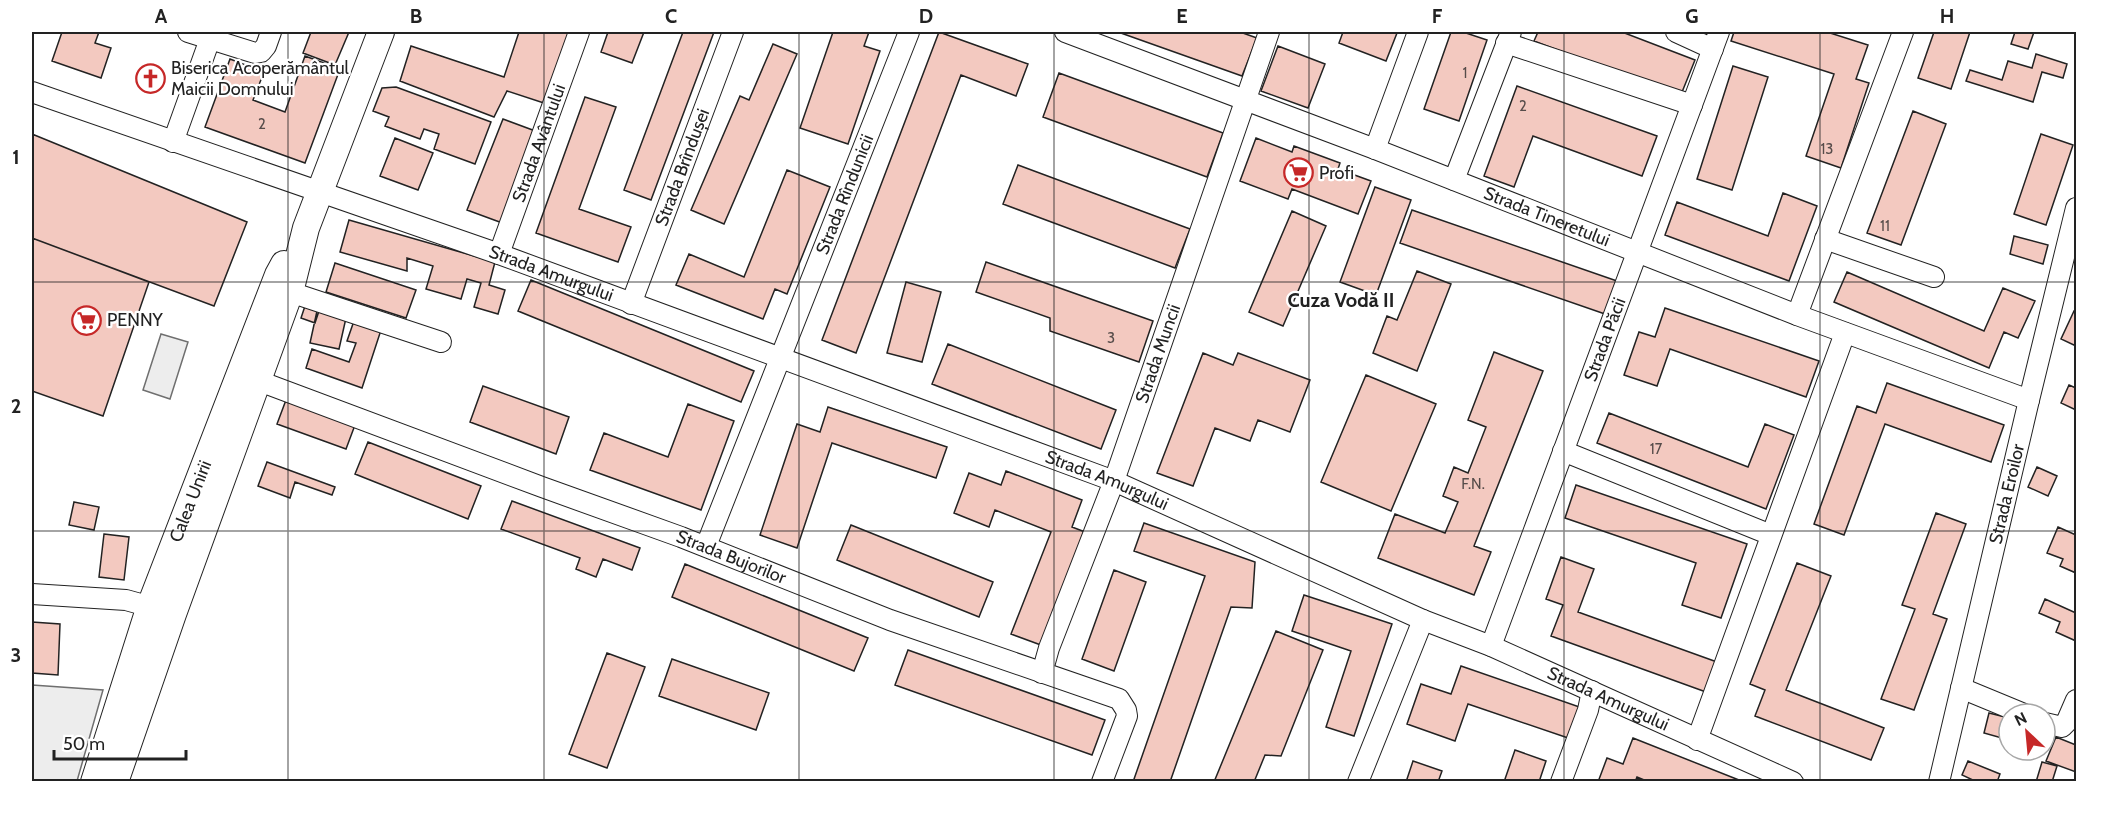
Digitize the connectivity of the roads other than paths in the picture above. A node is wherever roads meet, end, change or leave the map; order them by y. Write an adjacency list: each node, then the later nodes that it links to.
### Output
1 (188, 32): 13 (street)
2 (271, 32): 13 (street)
3 (381, 32): 21 (main road, Calea Unirii)
4 (579, 32): 26 (street, Strada Avântului)
5 (733, 32): 29 (street, Strada Brîndușei)
6 (909, 32): 33 (street, Strada Rîndunicii)
7 (1065, 32): 16 (street, Strada Tineretului)
8 (1269, 32): 16 (street, Strada Muncii)
9 (1418, 32): 19 (street)
10 (1676, 32): 14 (street)
11 (1896, 34): 24 (street)
12 (1508, 38): 17 (street); 20 (street)
13 (210, 39): 18 (street)
14 (1716, 40): 17 (street, Strada Păcii)
15 (32, 92): 18 (street, Strada Amurgului)
16 (1247, 100): 19 (street, Strada Tineretului); 37 (street, Strada Muncii)
17 (1692, 105): 25 (street, Strada Păcii)
18 (173, 142): 21 (street, Strada Amurgului)
19 (1375, 149): 20 (street, Strada Tineretului)
20 (1454, 180): 25 (street, Strada Tineretului)
21 (320, 191): 23 (main road, Calea Unirii); 26 (street, Strada Amurgului)
22 (2076, 208): 35 (street, Strada Eroilor)
23 (306, 228): 28 (main road, Calea Unirii); 41 (main road, Calea Unirii)
24 (1825, 239): 27 (street); 30 (street)
25 (1637, 253): 30 (street, Strada Tineretului); 36 (street, Strada Păcii)
26 (499, 254): 29 (street, Strada Amurgului)
27 (1934, 277)
28 (290, 292): 32 (street); 34 (main road, Calea Unirii)
29 (631, 304): 33 (street, Strada Amurgului)
30 (1797, 315): 31 (street, Strada Tineretului)
31 (1845, 333): 35 (street, Strada Tineretului); 38 (street)
32 (441, 342)
33 (782, 358): 37 (street, Strada Amurgului); 39 (street)
34 (259, 381): 39 (street, Strada Bujorilor); 41 (main road, Calea Unirii)
35 (2029, 400): 45 (street, Strada Eroilor)
36 (1563, 451): 38 (street); 43 (street, Strada Păcii)
37 (1114, 481): 42 (street, Strada Amurgului); 44 (street, Strada Muncii)
38 (1771, 535): 50 (street)
39 (706, 546): 44 (street, Strada Bujorilor)
40 (32, 594): 41 (street)
41 (161, 610): 51 (main road, Calea Unirii); 52 (main road, Calea Unirii)
42 (1423, 620): 43 (street, Strada Amurgului); 54 (street)
43 (1491, 646): 46 (street, Strada Amurgului)
44 (1042, 673): 53 (street, Strada Bujorilor)
45 (1961, 688): 48 (street); 57 (street, Strada Eroilor)
46 (1592, 691): 50 (street, Strada Amurgului); 55 (street)
47 (2076, 700): 49 (street)
48 (1997, 703)
49 (2057, 727)
50 (1697, 740): 56 (street, Strada Amurgului)
51 (94, 782)
52 (115, 782)
53 (1102, 782)
54 (1358, 782)
55 (1561, 782)
56 (1793, 782)
57 (1939, 782)

